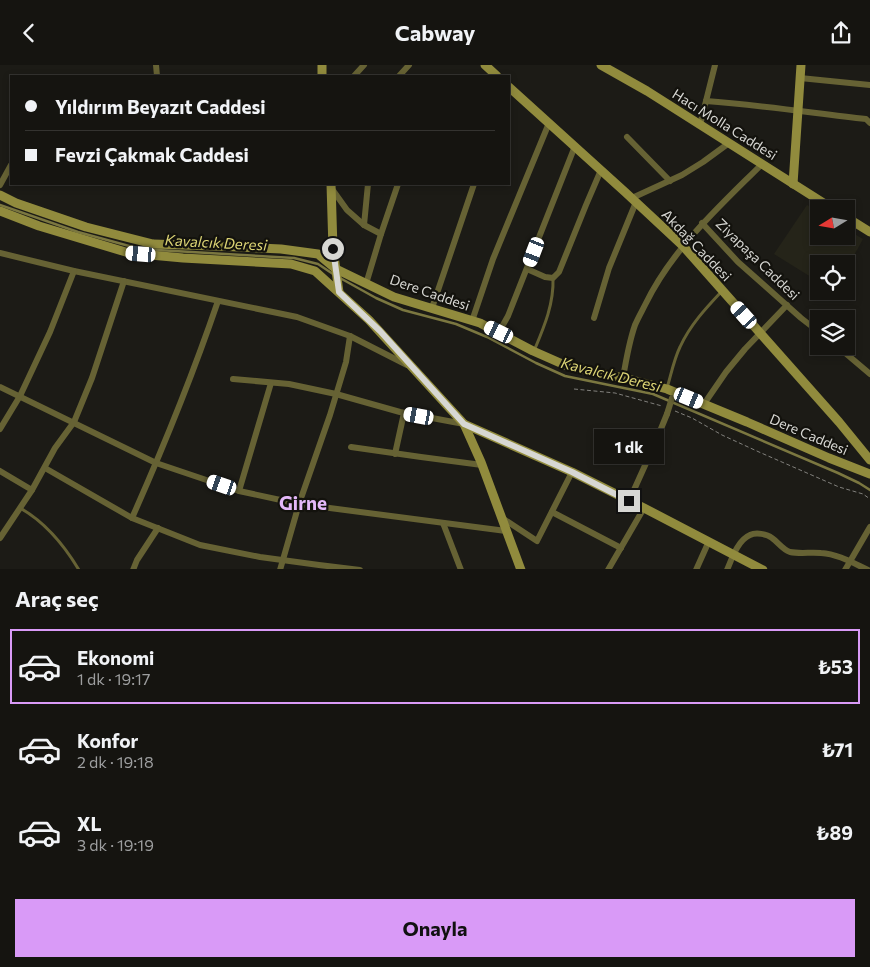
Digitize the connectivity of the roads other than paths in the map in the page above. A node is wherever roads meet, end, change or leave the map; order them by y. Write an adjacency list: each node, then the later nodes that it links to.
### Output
1 (364, 65): 7 (street)
2 (409, 65): 8 (street)
3 (485, 65): 9 (street)
4 (601, 65): 17 (street, Hacı Molla Caddesi)
5 (715, 65): 13 (street)
6 (801, 65): 10 (street)
7 (355, 75)
8 (400, 75)
9 (496, 75)
10 (800, 78): 11 (street); 14 (street)
11 (870, 85)
12 (510, 91): 15 (street, Akdağ Caddesi)
13 (706, 101): 14 (street); 17 (street)
14 (798, 111): 16 (street); 25 (street)
15 (549, 123): 20 (street, Akdağ Caddesi); 56 (street)
16 (870, 123)
17 (700, 125): 19 (street, Hacı Molla Caddesi)
18 (627, 137): 24 (street)
19 (729, 143): 21 (street, Hacı Molla Caddesi); 24 (street)
20 (575, 146): 23 (street, Akdağ Caddesi); 45 (street)
21 (762, 164): 25 (street, Hacı Molla Caddesi); 35 (street)
22 (10, 167): 26 (street)
23 (601, 170): 32 (street, Akdağ Caddesi); 47 (street)
24 (670, 181): 32 (street)
25 (793, 184): 33 (street, Hacı Molla Caddesi)
26 (0, 185)
27 (368, 185): 37 (street)
28 (398, 185): 39 (street)
29 (474, 185): 54 (street)
30 (331, 186): 37 (street); 44 (street)
31 (0, 195): 40 (street, Dere Caddesi)
32 (634, 200): 41 (street, Akdağ Caddesi); 55 (street)
33 (819, 200)
34 (0, 211): 43 (street)
35 (702, 223): 41 (street); 53 (street, Ziyapaşa Caddesi)
36 (855, 223): 38 (street)
37 (364, 225): 39 (street)
38 (870, 232)
39 (381, 234): 49 (street)
40 (155, 244): 43 (street); 44 (street, Dere Caddesi)
41 (682, 246): 50 (street, Akdağ Caddesi); 65 (street)
42 (0, 253): 46 (street)
43 (153, 255): 51 (street)
44 (336, 269): 49 (street, Dere Caddesi); 51 (street)
45 (527, 269): 47 (street); 58 (street)
46 (74, 271): 48 (street); 71 (street)
47 (553, 278): 61 (lane)
48 (124, 281): 52 (street); 74 (street)
49 (366, 284): 54 (street, Dere Caddesi)
50 (723, 291): 59 (street, Akdağ Caddesi); 69 (lane)
51 (339, 292): 63 (street)
52 (218, 301): 60 (street); 80 (street)
53 (787, 305): 57 (street, Ziyapaşa Caddesi); 59 (street)
54 (432, 308): 56 (street, Dere Caddesi)
55 (594, 318)
56 (472, 321): 58 (street, Dere Caddesi)
57 (810, 324)
58 (499, 332): 61 (street, Dere Caddesi)
59 (760, 333): 72 (street); 79 (street, Akdağ Caddesi)
60 (350, 336): 63 (street); 70 (street)
61 (533, 351): 65 (street, Dere Caddesi)
62 (848, 355): 64 (street)
63 (412, 367): 75 (street)
64 (870, 374)
65 (623, 378): 69 (street, Dere Caddesi)
66 (233, 379): 67 (street)
67 (271, 383): 70 (street); 87 (street)
68 (0, 387): 71 (street)
69 (671, 393): 72 (street, Dere Caddesi); 88 (street, bridge)
70 (336, 394): 73 (street); 89 (street)
71 (20, 396): 74 (street); 76 (street)
72 (704, 404): 85 (street, Dere Caddesi)
73 (404, 413): 75 (street); 78 (street)
74 (74, 422): 80 (street); 82 (street)
75 (464, 424): 81 (street); 84 (street)
76 (0, 429)
77 (351, 447): 78 (street)
78 (395, 454): 81 (street)
79 (870, 460)
80 (156, 463): 87 (street); 94 (street)
81 (482, 465): 93 (street)
82 (45, 467): 86 (street); 94 (street)
83 (0, 471): 86 (street)
84 (572, 472): 88 (street); 92 (street)
85 (870, 474)
86 (32, 490): 90 (street)
87 (238, 491): 89 (street)
88 (629, 501): 91 (street)
89 (299, 504): 95 (street); 103 (street)
90 (20, 508): 99 (street); 105 (lane)
91 (644, 508): 100 (street); 101 (street)
92 (552, 511): 93 (street); 101 (street)
93 (501, 517): 98 (street)
94 (132, 518): 97 (street)
95 (443, 523): 98 (street); 110 (street)
96 (870, 527): 104 (street)
97 (158, 528): 103 (street); 106 (street)
98 (506, 531): 111 (street)
99 (0, 538)
100 (709, 541): 102 (street); 113 (street)
101 (621, 548): 112 (street)
102 (734, 555): 104 (street); 114 (street); 115 (street)
103 (283, 560): 107 (street); 108 (street)
104 (849, 561): 116 (street); 117 (street)
105 (79, 569)
106 (133, 569)
107 (280, 569)
108 (350, 569): 109 (street)
109 (360, 569)
110 (461, 569)
111 (521, 569)
112 (608, 569)
113 (696, 569)
114 (727, 569)
115 (763, 569)
116 (845, 569)
117 (868, 569)

